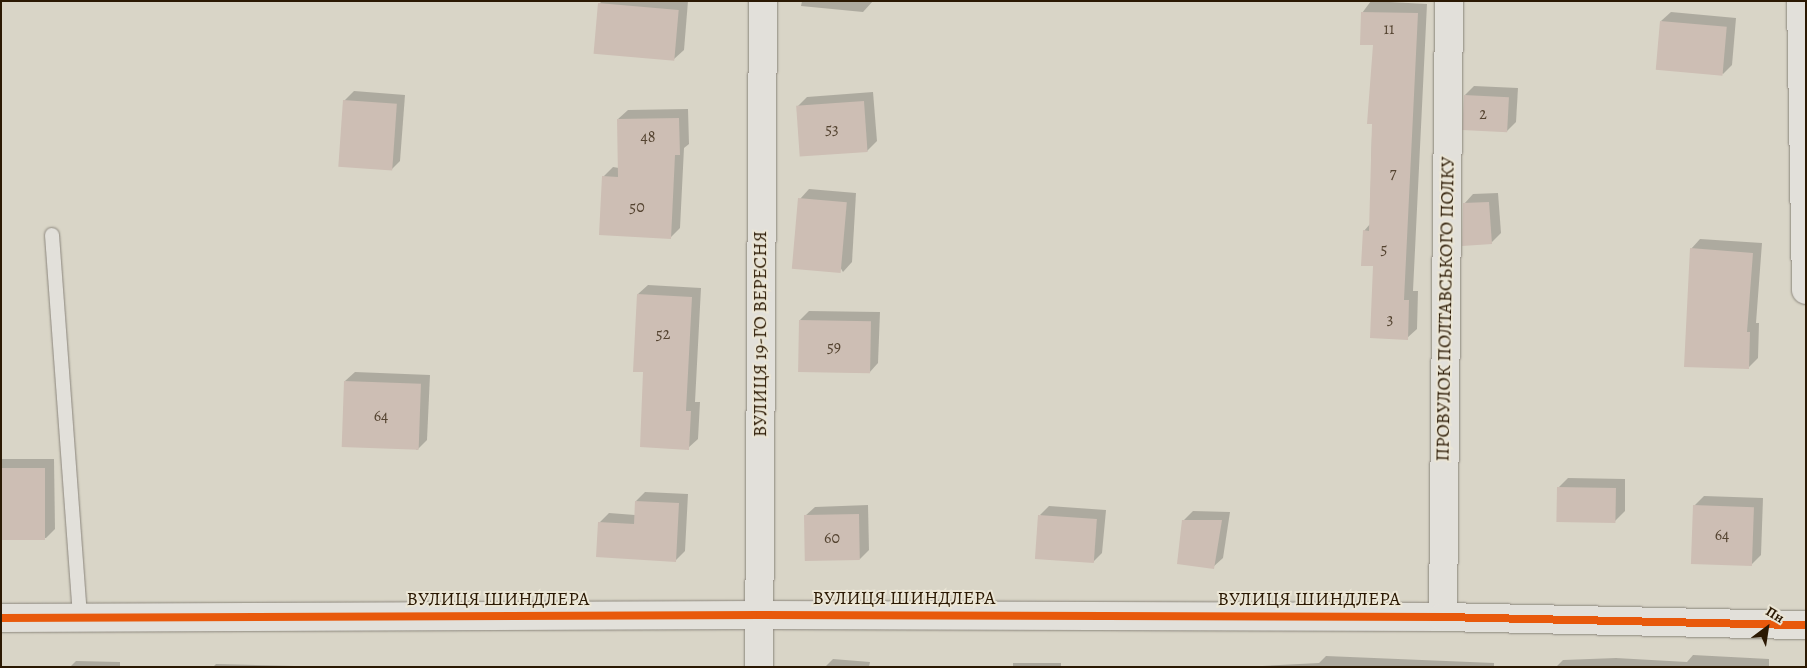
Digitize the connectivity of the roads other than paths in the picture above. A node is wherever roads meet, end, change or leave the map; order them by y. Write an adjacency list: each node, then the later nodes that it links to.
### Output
1 (763, 1): 7 (street, ВУЛИЦЯ 19-ГО ВЕРЕСНЯ)
2 (1449, 1): 8 (street, ПРОВУЛОК ПОЛТАВСЬКОГО ПОЛКУ)
3 (1801, 1): 4 (street)
4 (1803, 65): 6 (street)
5 (52, 235): 10 (lane)
6 (1806, 290)
7 (760, 615): 8 (street, ВУЛИЦЯ ШИНДЛЕРА); 10 (street, ВУЛИЦЯ ШИНДЛЕРА); 12 (street, ВУЛИЦЯ 19-ГО ВЕРЕСНЯ)
8 (1443, 617): 11 (street, ВУЛИЦЯ ШИНДЛЕРА)
9 (1, 618): 10 (street, ВУЛИЦЯ ШИНДЛЕРА)
10 (80, 618)
11 (1806, 625)
12 (759, 667)

